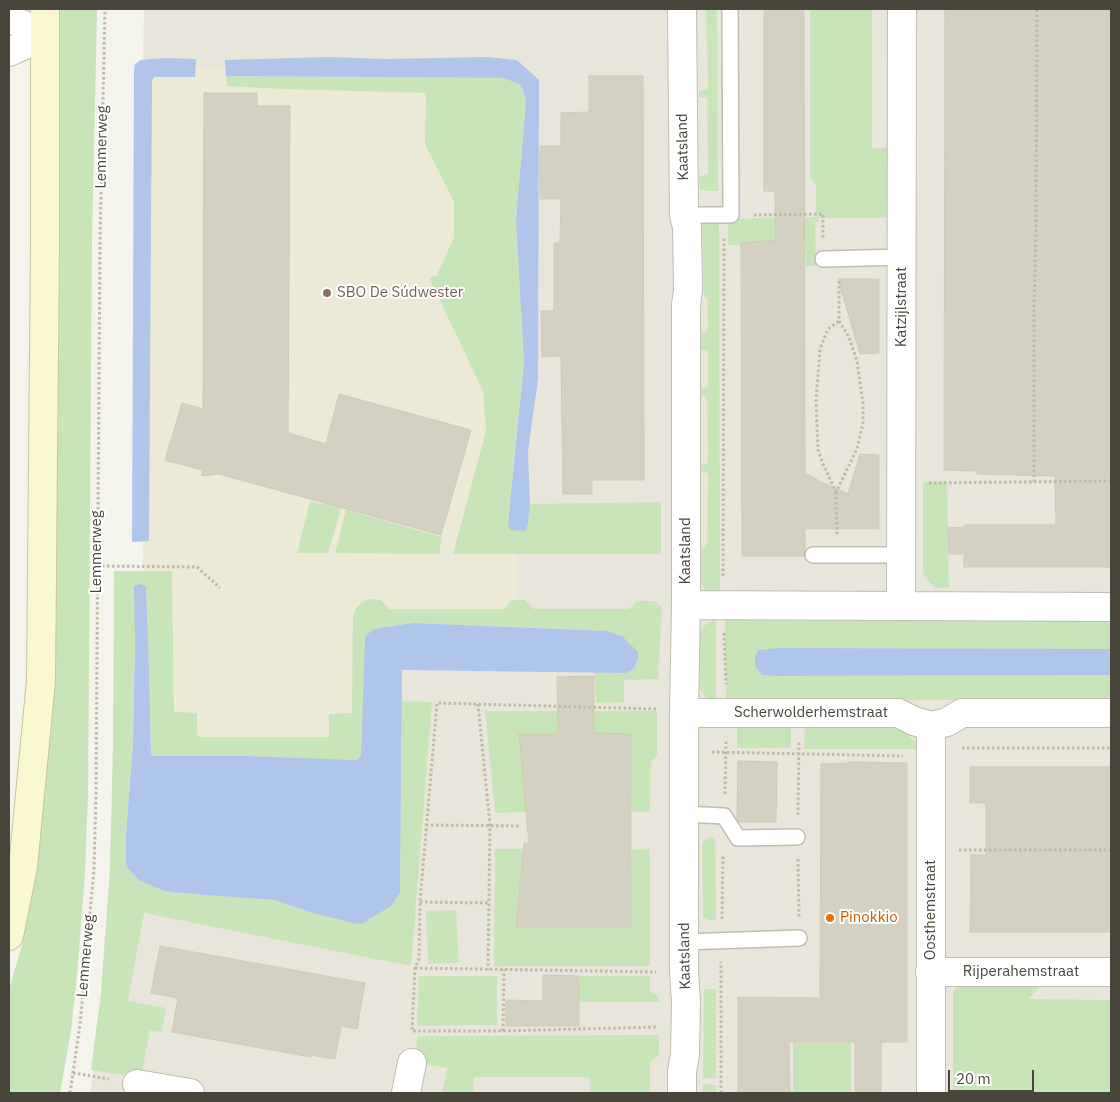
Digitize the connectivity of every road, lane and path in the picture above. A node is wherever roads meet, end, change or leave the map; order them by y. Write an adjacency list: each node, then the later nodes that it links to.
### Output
1 (45, 9): 8 (main road)
2 (105, 9): 23 (path, Lemmerweg)
3 (682, 9): 10 (street, Kaatsland)
4 (730, 9): 11 (lane)
5 (902, 9): 12 (street, Katzijlstraat)
6 (1037, 9): 17 (path)
7 (9, 18): 8 (street)
8 (45, 36): 9 (street); 47 (main road)
9 (9, 52)
10 (684, 215): 11 (lane); 26 (street, Kaatsland)
11 (727, 215): 14 (path); 25 (path)
12 (902, 256): 13 (lane); 18 (street, Katzijlstraat)
13 (838, 258): 14 (lane); 15 (path)
14 (823, 259)
15 (839, 321): 19 (path); 19 (path)
16 (1111, 481): 17 (path)
17 (1034, 482): 18 (path)
18 (901, 484): 21 (street, Katzijlstraat)
19 (836, 492): 20 (path)
20 (837, 555): 21 (lane); 22 (lane)
21 (901, 555): 27 (street, Katzijlstraat)
22 (813, 556)
23 (97, 566): 24 (path); 60 (path, Lemmerweg)
24 (220, 588)
25 (723, 604): 26 (street); 27 (street); 30 (path)
26 (686, 605): 32 (street, Kaatsland)
27 (901, 605): 28 (street)
28 (1111, 607)
29 (478, 704): 32 (path); 39 (path); 40 (path)
30 (727, 713): 32 (street, Scherwolderhemstraat); 33 (street, Scherwolderhemstraat); 36 (path)
31 (1111, 713): 33 (street)
32 (684, 714): 35 (street, Kaatsland)
33 (931, 744): 34 (path); 36 (path); 43 (street, Oosthemstraat)
34 (1111, 748)
35 (684, 752): 36 (path); 37 (street, Kaatsland)
36 (726, 752): 38 (path)
37 (684, 814): 38 (lane); 50 (street, Kaatsland)
38 (724, 816): 42 (lane); 49 (path)
39 (426, 825): 40 (path); 45 (path)
40 (490, 825): 41 (path); 46 (path)
41 (521, 826)
42 (797, 837)
43 (931, 850): 44 (path); 55 (street, Oosthemstraat)
44 (1111, 850)
45 (420, 902): 46 (path); 51 (path)
46 (489, 903): 52 (path)
47 (9, 936)
48 (799, 938): 49 (lane)
49 (721, 941): 50 (lane); 66 (path)
50 (684, 942): 54 (street, Kaatsland)
51 (415, 968): 52 (path); 58 (path)
52 (488, 970): 53 (path)
53 (504, 970): 54 (path); 58 (path)
54 (684, 972): 57 (street, Kaatsland)
55 (930, 972): 56 (street, Rijperahemstraat); 67 (street, Oosthemstraat)
56 (1111, 972)
57 (686, 1027): 58 (path); 65 (street, Kaatsland)
58 (503, 1031)
59 (412, 1063): 64 (street)
60 (73, 1073): 61 (path); 62 (path, Lemmerweg)
61 (137, 1084): 63 (street)
62 (70, 1093)
63 (190, 1093)
64 (406, 1093)
65 (682, 1093)
66 (721, 1093)
67 (931, 1093)

